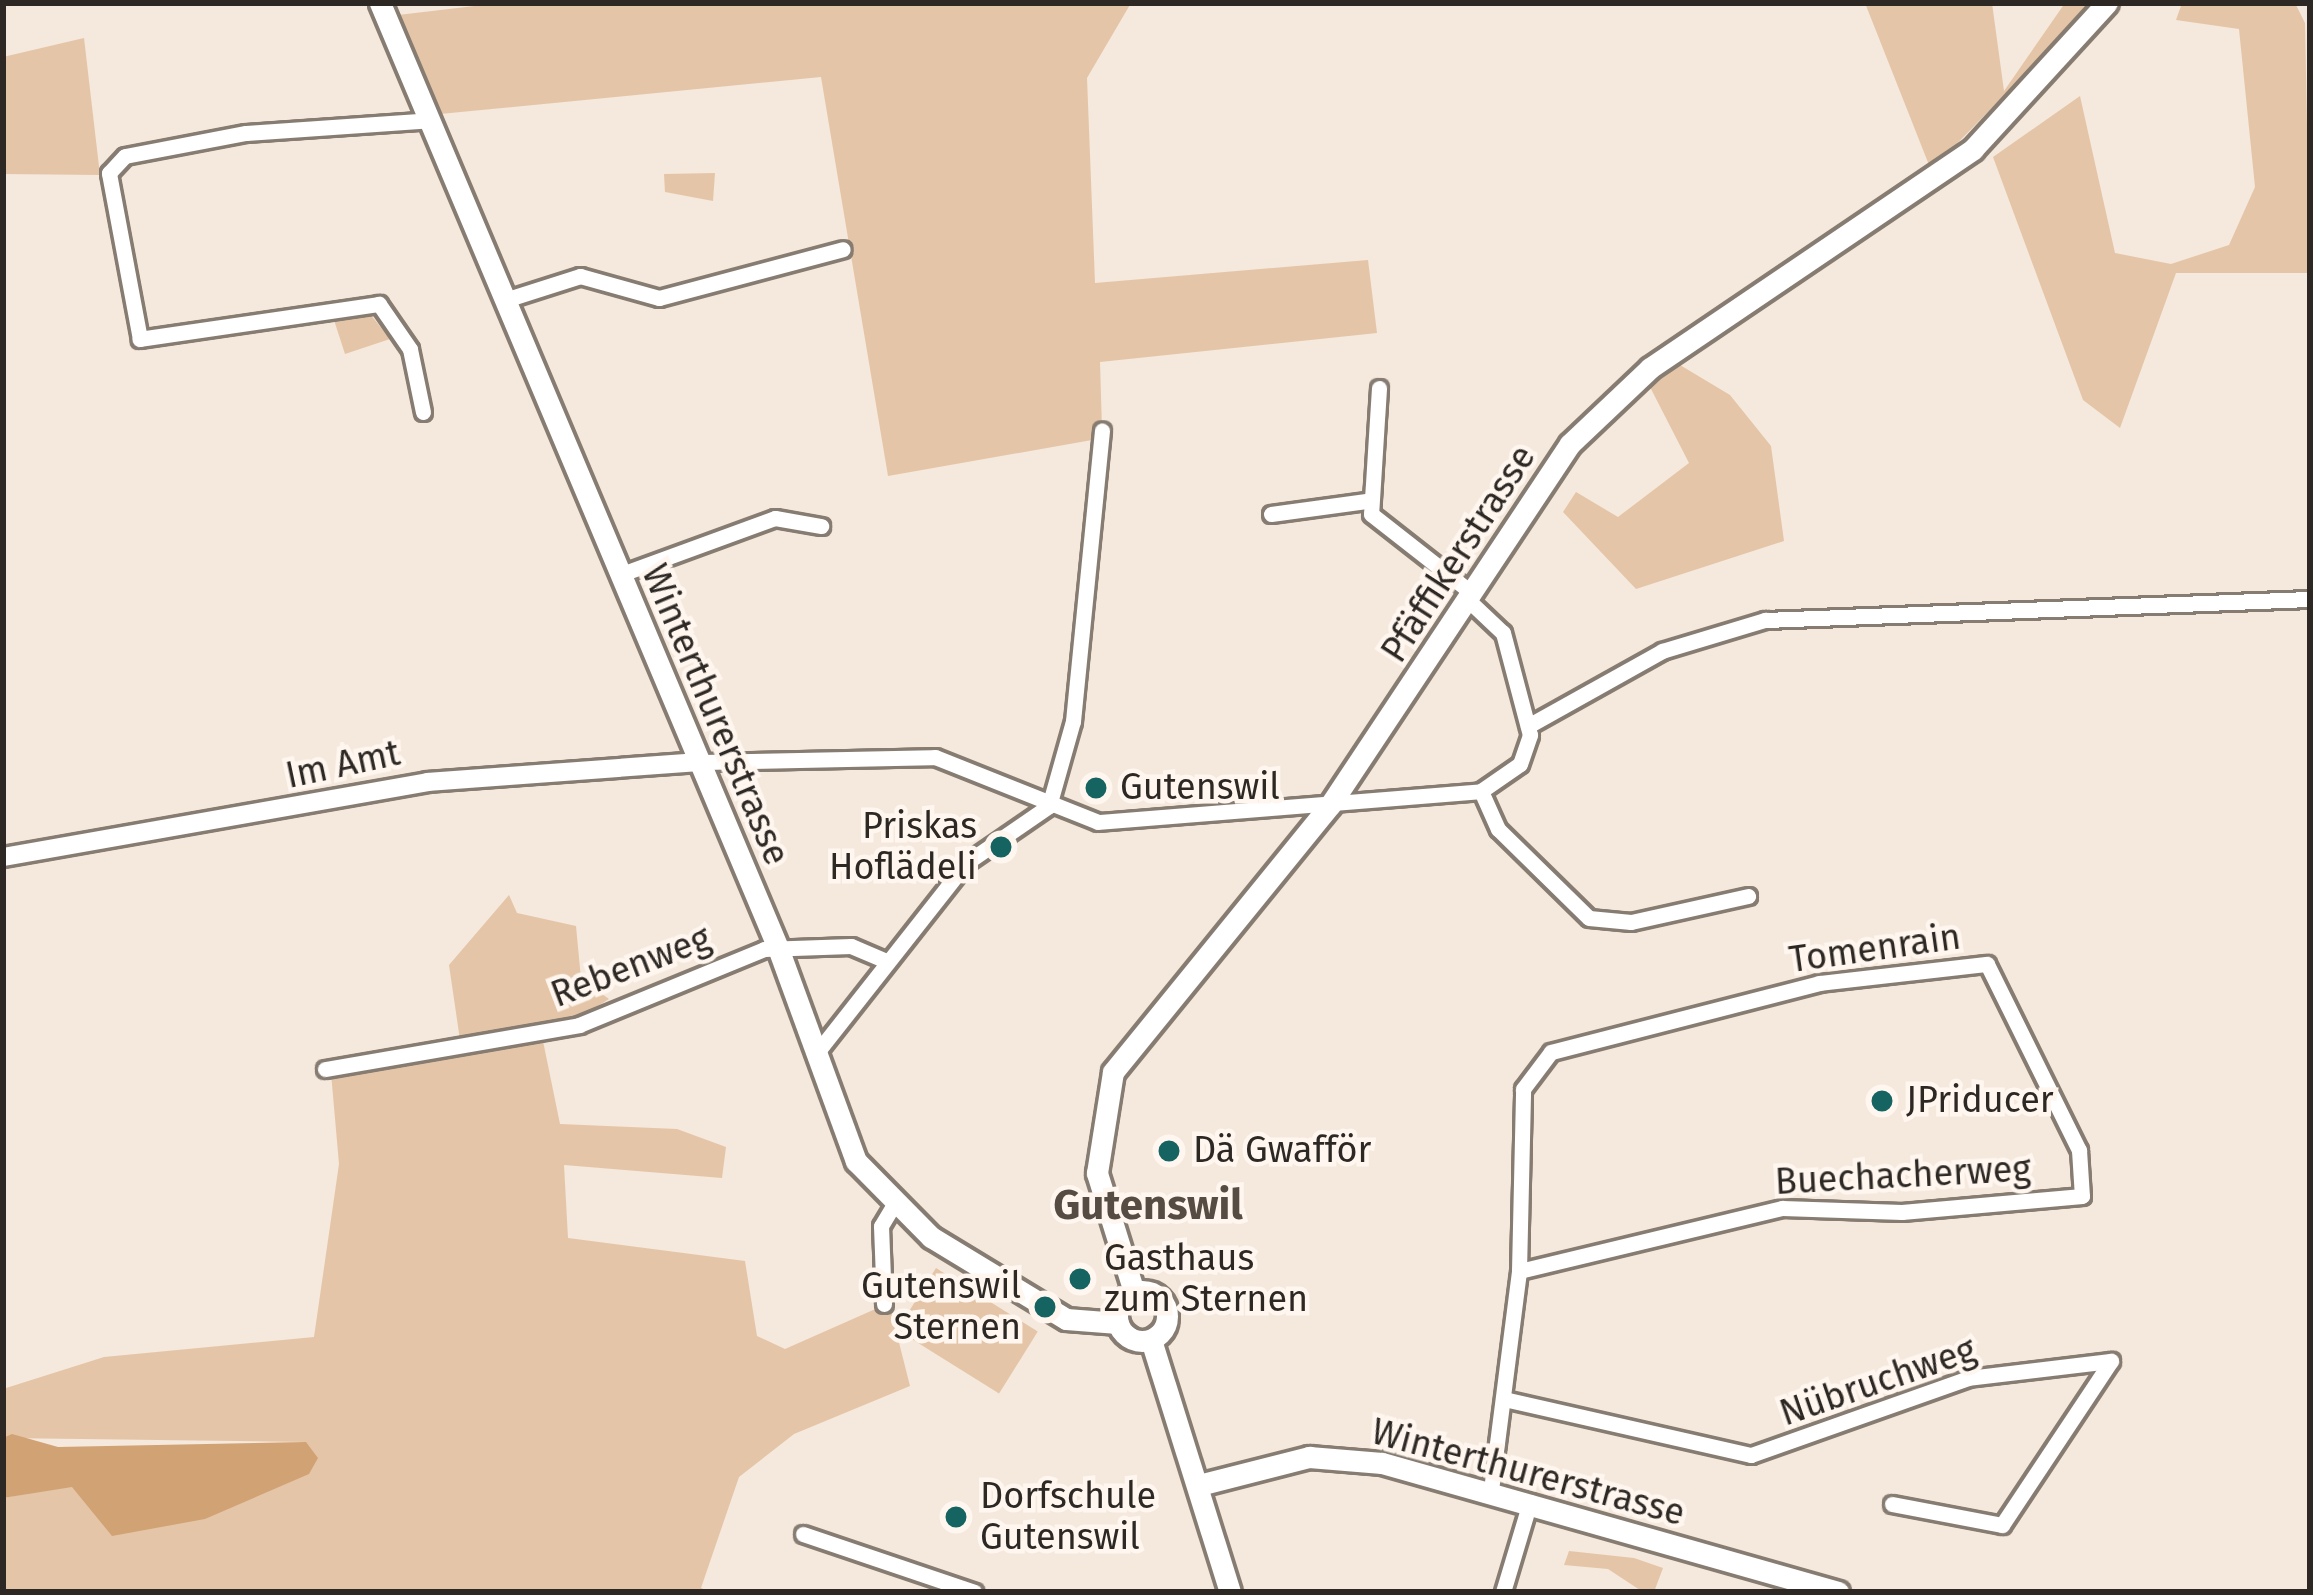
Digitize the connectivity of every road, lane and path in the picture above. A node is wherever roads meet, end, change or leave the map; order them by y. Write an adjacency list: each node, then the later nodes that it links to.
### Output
1 (380, 3): 3 (main road, Winterthurerstrasse)
2 (2107, 3): 13 (main road, Pfäffikerstrasse)
3 (430, 120): 5 (main road, Winterthurerstrasse); 7 (street)
4 (842, 249): 5 (street)
5 (505, 301): 12 (main road, Winterthurerstrasse)
6 (1379, 388): 9 (street)
7 (422, 412)
8 (1102, 430): 19 (street)
9 (1366, 501): 10 (street); 13 (street)
10 (1271, 514)
11 (821, 526): 12 (street)
12 (619, 575): 16 (main road, Winterthurerstrasse)
13 (1470, 597): 15 (street); 18 (main road, Pfäffikerstrasse)
14 (2310, 599): 15 (street)
15 (1528, 726): 17 (street)
16 (698, 762): 19 (street); 20 (street, Im Amt); 22 (main road, Winterthurerstrasse)
17 (1481, 791): 18 (street); 21 (street)
18 (1330, 805): 19 (street); 29 (main road, Pfäffikerstrasse)
19 (1049, 806): 23 (street)
20 (3, 857)
21 (1748, 896)
22 (785, 949): 23 (street, Rebenweg); 24 (main road, Winterthurerstrasse); 25 (street, Rebenweg)
23 (886, 961): 24 (street)
24 (815, 1054): 27 (main road, Winterthurerstrasse)
25 (325, 1069)
26 (2082, 1196): 28 (street, Buechacherweg); 28 (street, Tomenrain)
27 (892, 1208): 30 (street); 31 (main road, Winterthurerstrasse)
28 (1519, 1271): 33 (street)
29 (1134, 1292): 31 (main road); 32 (main road, Pfäffikerstrasse)
30 (884, 1304)
31 (1118, 1323): 32 (main road, Winterthurerstrasse)
32 (1151, 1340): 34 (main road)
33 (1504, 1399): 35 (street); 37 (street, Nübruchweg)
34 (1198, 1485): 35 (main road, Winterthurerstrasse); 40 (main road)
35 (1491, 1490): 36 (main road, Winterthurerstrasse)
36 (1530, 1502): 41 (street); 42 (main road, Winterthurerstrasse)
37 (1892, 1504)
38 (803, 1534): 39 (street)
39 (974, 1592)
40 (1230, 1592)
41 (1503, 1592)
42 (1838, 1592)

